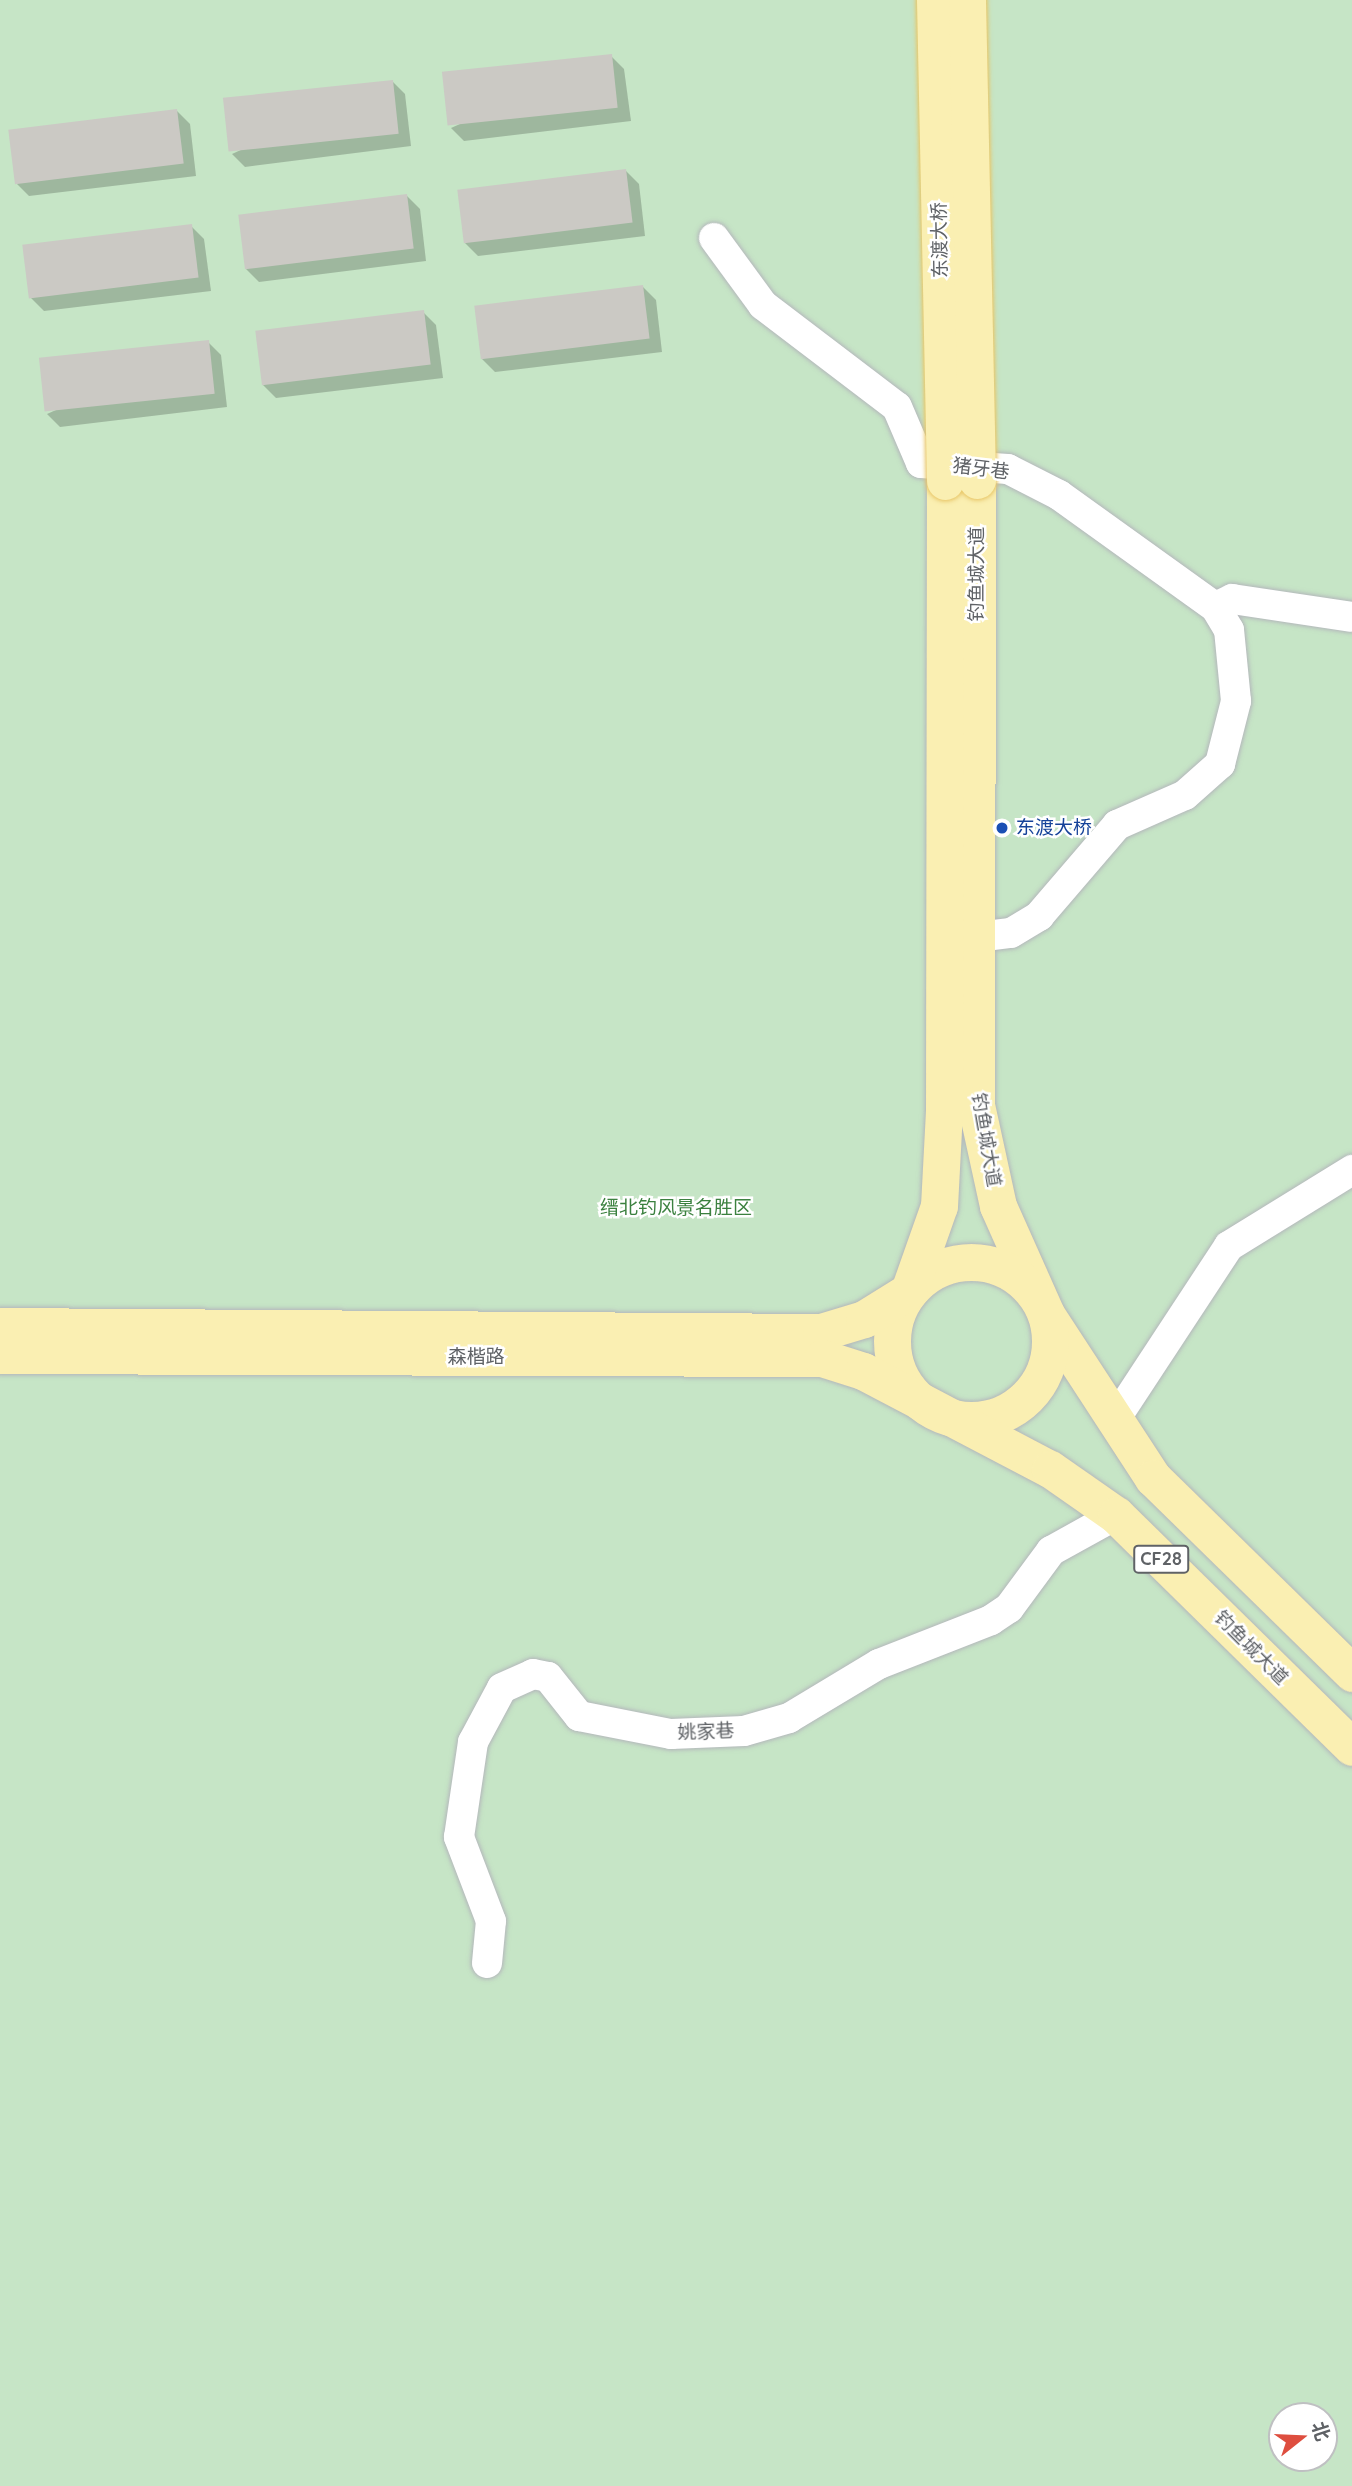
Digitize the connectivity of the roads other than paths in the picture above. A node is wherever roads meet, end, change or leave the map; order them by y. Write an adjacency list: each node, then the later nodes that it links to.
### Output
1 (935, 0): 4 (main road, 东渡大桥, bridge)
2 (967, 0): 4 (main road, 东渡大桥, bridge)
3 (714, 237): 5 (street, 猪牙巷)
4 (961, 481): 7 (main road, 钓鱼城大道); 9 (main road, 钓鱼城大道)
5 (1215, 607): 6 (street); 7 (street)
6 (1352, 617)
7 (977, 937): 10 (main road, 钓鱼城大道)
8 (1352, 1170): 14 (street)
9 (909, 1291): 10 (main road); 11 (main road, 森楷路); 13 (main road)
10 (1046, 1314): 13 (main road); 14 (main road, 钓鱼城大道 / CF28)
11 (0, 1326)
12 (0, 1355): 13 (main road, 森楷路)
13 (939, 1414): 15 (main road, 钓鱼城大道 / CF28)
14 (1114, 1421): 16 (main road, 钓鱼城大道 / CF28)
15 (1116, 1515): 17 (main road, 钓鱼城大道 / CF28); 18 (street, 姚家巷)
16 (1352, 1673)
17 (1352, 1747)
18 (487, 1964)

